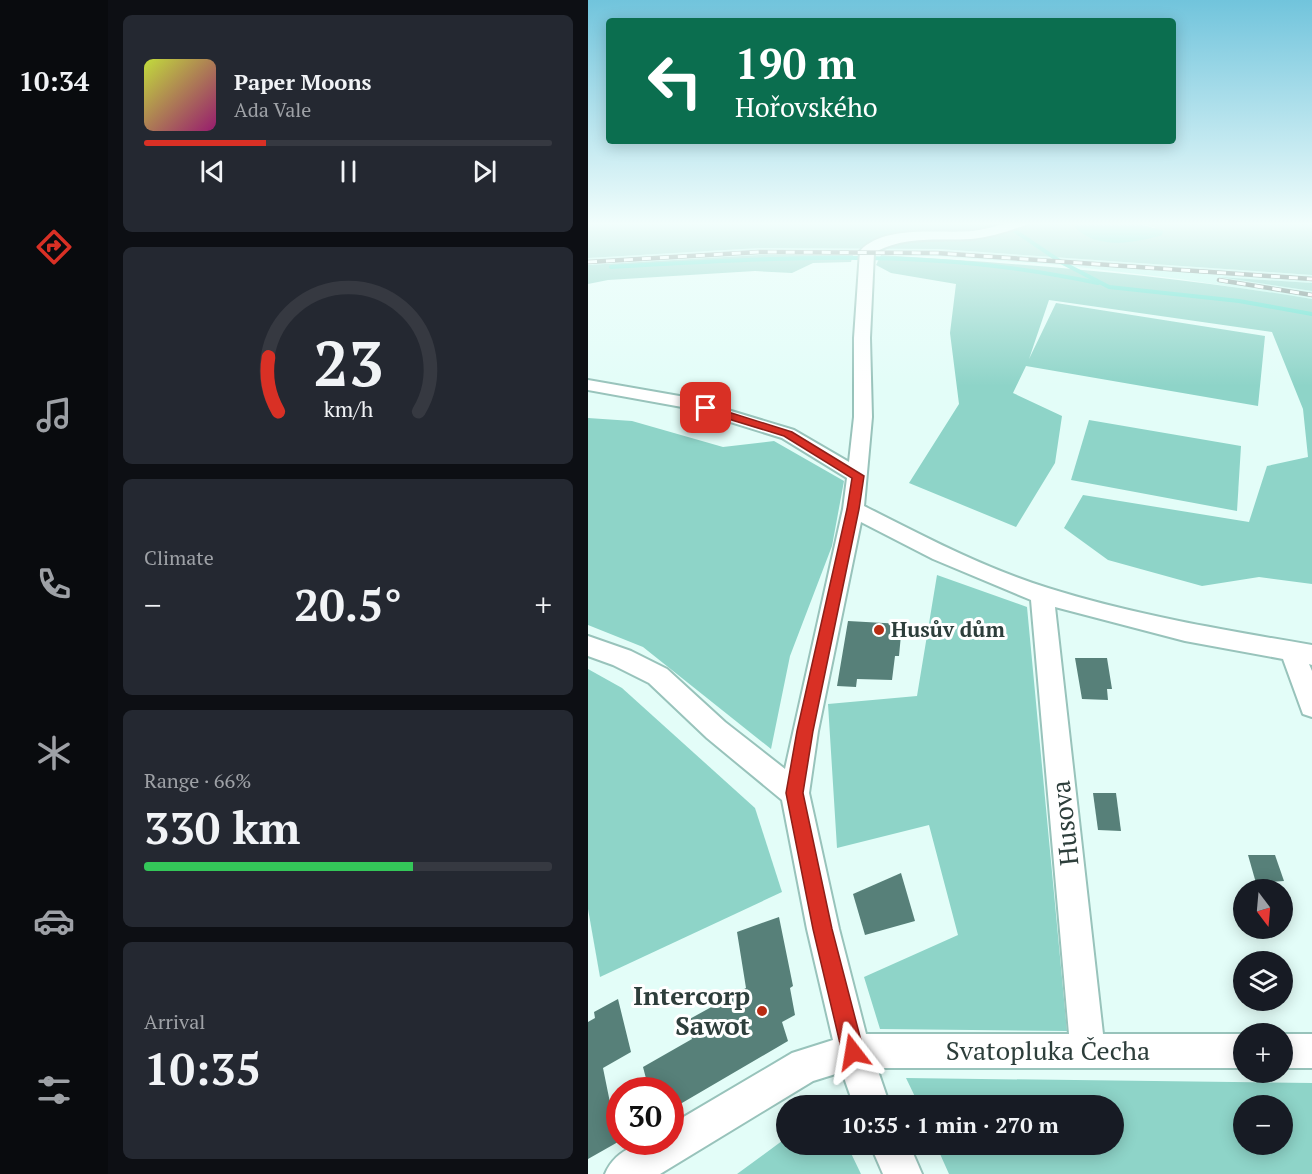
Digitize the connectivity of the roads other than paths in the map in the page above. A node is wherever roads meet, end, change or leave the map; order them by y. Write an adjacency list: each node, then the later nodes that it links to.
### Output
1 (866, 277): 3 (street)
2 (588, 385): 3 (street)
3 (858, 476): 4 (street)
4 (853, 509): 5 (street); 9 (street)
5 (1042, 595): 7 (street); 10 (street, Husova)
6 (588, 646): 9 (street)
7 (1302, 654): 8 (street)
8 (1312, 706)
9 (795, 793): 14 (street)
10 (1088, 1051): 11 (street, Svatopluka Čecha); 14 (street, Svatopluka Čecha)
11 (1233, 1051)
12 (1293, 1051): 13 (street)
13 (1312, 1051)
14 (853, 1052): 15 (street); 17 (street, Svatopluka Čecha)
15 (868, 1095)
16 (894, 1155): 18 (street)
17 (624, 1174)
18 (903, 1174)

